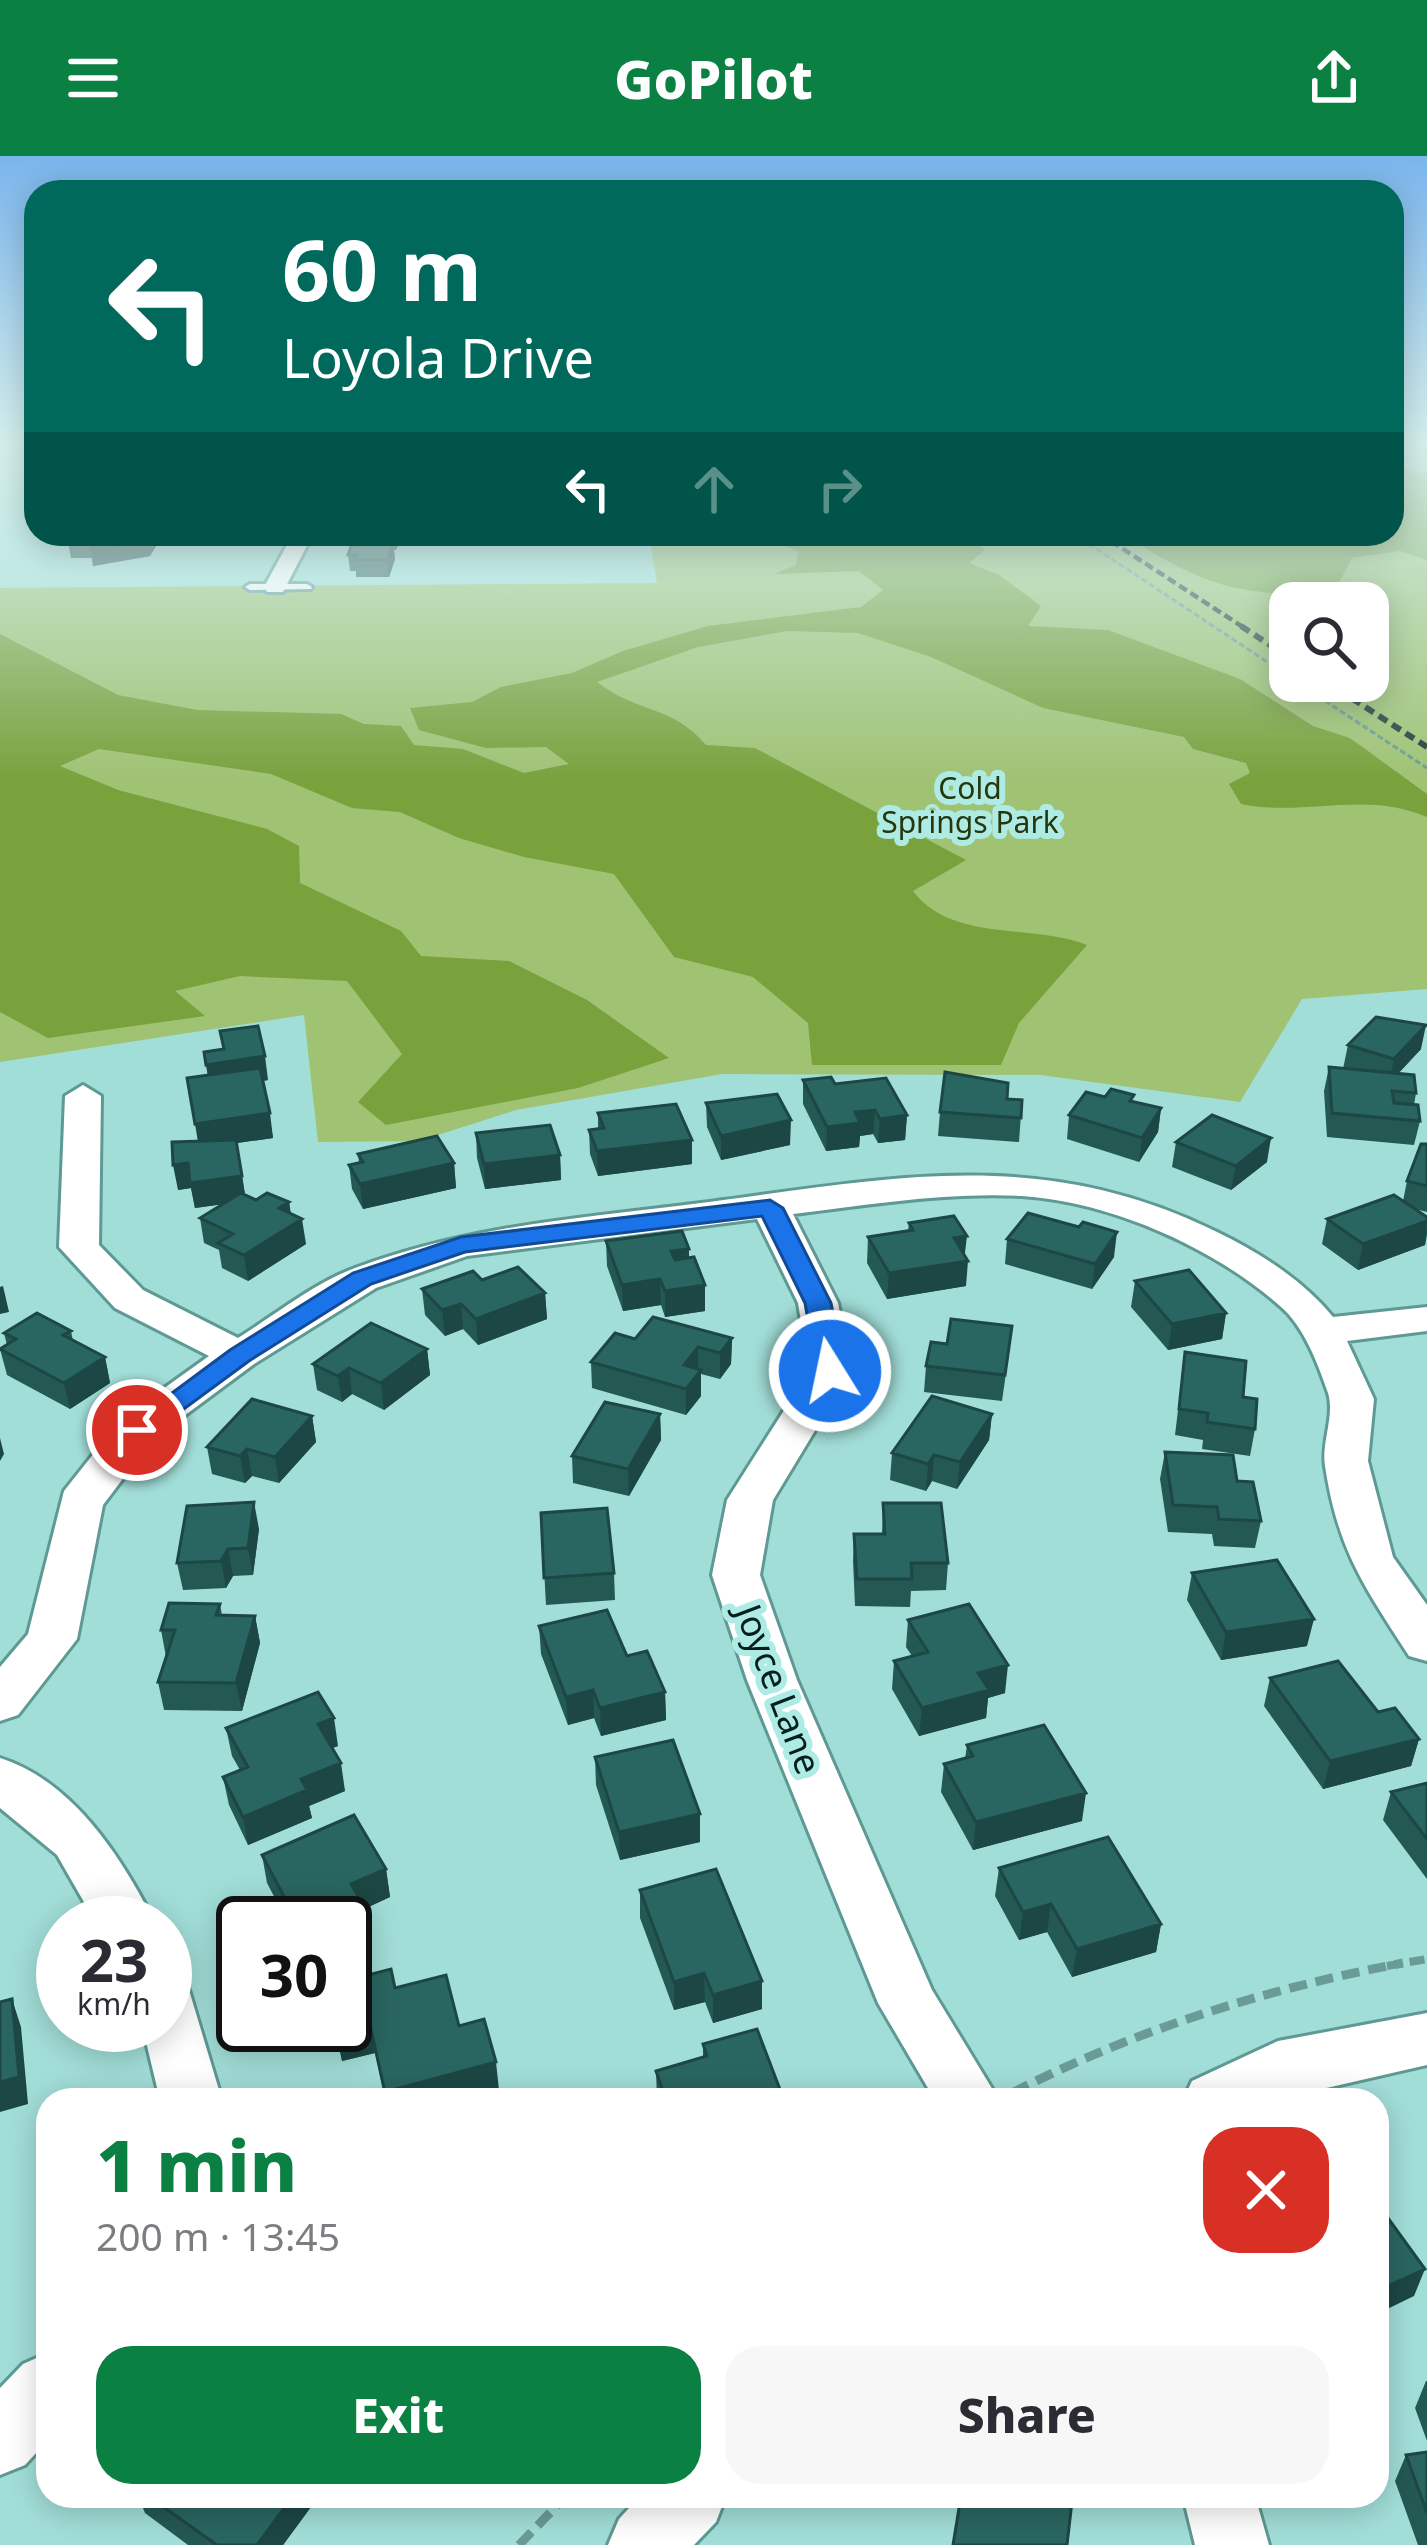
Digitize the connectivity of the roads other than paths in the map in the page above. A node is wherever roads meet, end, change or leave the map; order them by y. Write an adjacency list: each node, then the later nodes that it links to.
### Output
1 (290, 558): 3 (street)
2 (250, 587): 3 (lane)
3 (275, 587): 4 (lane)
4 (308, 587)
5 (83, 1096): 9 (street)
6 (770, 1208): 8 (street); 9 (street); 17 (street, Joyce Lane)
7 (1427, 1319): 8 (street)
8 (1322, 1331): 10 (street)
9 (239, 1355): 11 (street)
10 (1427, 1643)
11 (0, 1702)
12 (0, 1778): 13 (street)
13 (110, 1896)
14 (1427, 2039): 18 (street)
15 (178, 2052): 16 (street)
16 (187, 2088)
17 (961, 2088)
18 (1238, 2088)
19 (36, 2401): 20 (street)
20 (0, 2440)
21 (679, 2508): 23 (street)
22 (1222, 2508): 24 (street)
23 (646, 2545)
24 (1232, 2545)

